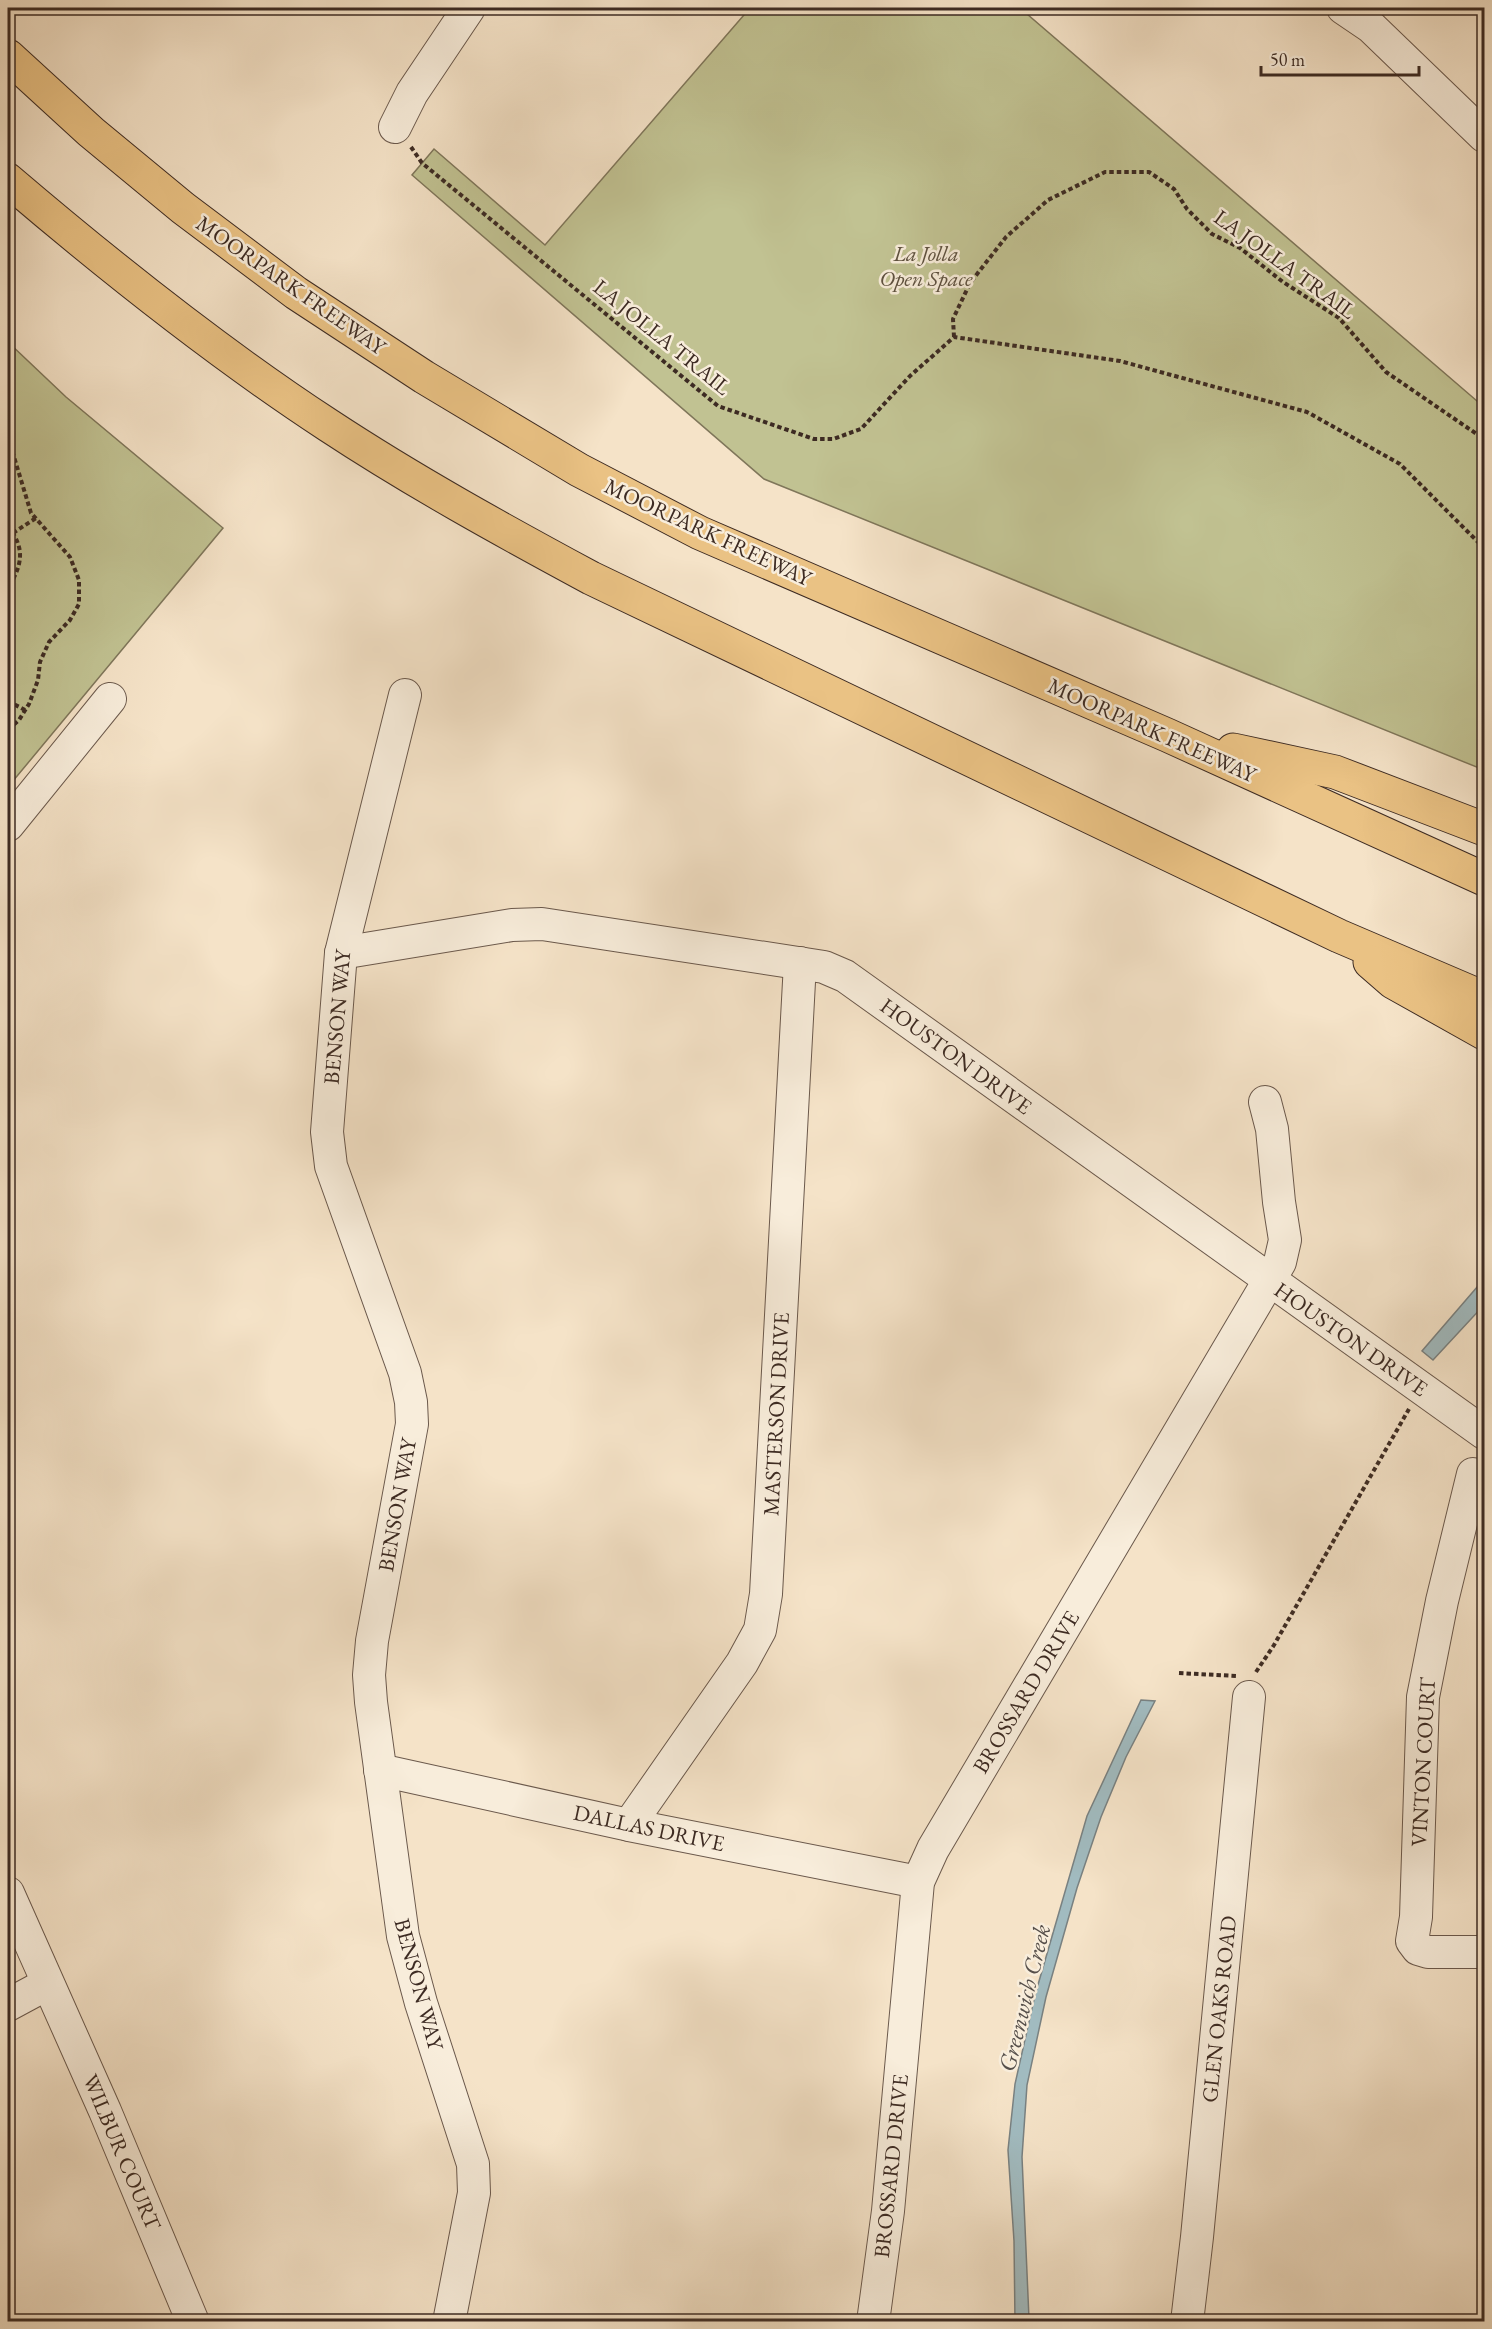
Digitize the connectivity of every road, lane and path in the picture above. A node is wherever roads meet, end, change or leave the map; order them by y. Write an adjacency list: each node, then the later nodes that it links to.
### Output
1 (469, 8): 4 (street)
2 (1343, 8): 5 (street)
3 (8, 56): 21 (highway, MOORPARK FREEWAY)
4 (394, 127)
5 (1485, 136)
6 (422, 163): 8 (path, LA JOLLA TRAIL)
7 (8, 180): 25 (highway)
8 (954, 337): 10 (path, LA JOLLA TRAIL); 14 (path)
9 (8, 438): 11 (path)
10 (1485, 439)
11 (36, 518): 13 (path); 19 (path)
12 (8, 526): 13 (path)
13 (13, 533): 15 (path)
14 (1485, 548)
15 (8, 590)
16 (405, 695): 26 (street, BENSON WAY)
17 (110, 699): 22 (street)
18 (8, 701): 19 (path)
19 (25, 710): 20 (path)
20 (8, 730)
21 (1167, 735): 23 (highway); 24 (highway, MOORPARK FREEWAY)
22 (8, 825)
23 (1485, 829)
24 (1485, 879)
25 (1339, 936): 28 (highway); 29 (highway)
26 (341, 953): 27 (street, HOUSTON DRIVE); 37 (street, BENSON WAY)
27 (800, 963): 31 (street, HOUSTON DRIVE); 38 (street, MASTERSON DRIVE)
28 (1485, 998)
29 (1485, 1033)
30 (1265, 1102): 31 (street, BROSSARD DRIVE)
31 (1270, 1281): 32 (street, HOUSTON DRIVE); 39 (street, BROSSARD DRIVE)
32 (1421, 1388): 33 (street, HOUSTON DRIVE); 36 (path)
33 (1485, 1433)
34 (1473, 1474): 41 (street, VINTON COURT)
35 (1179, 1673): 36 (path)
36 (1246, 1683): 47 (street, GLEN OAKS ROAD)
37 (380, 1770): 38 (street, DALLAS DRIVE); 45 (street, BENSON WAY)
38 (629, 1825): 39 (street, DALLAS DRIVE)
39 (918, 1882): 46 (street, BROSSARD DRIVE)
40 (8, 1893): 42 (street, WILBUR COURT)
41 (1485, 1952)
42 (47, 1984): 43 (street); 44 (street, WILBUR COURT)
43 (8, 2005)
44 (193, 2322)
45 (450, 2322)
46 (873, 2322)
47 (1186, 2322)

